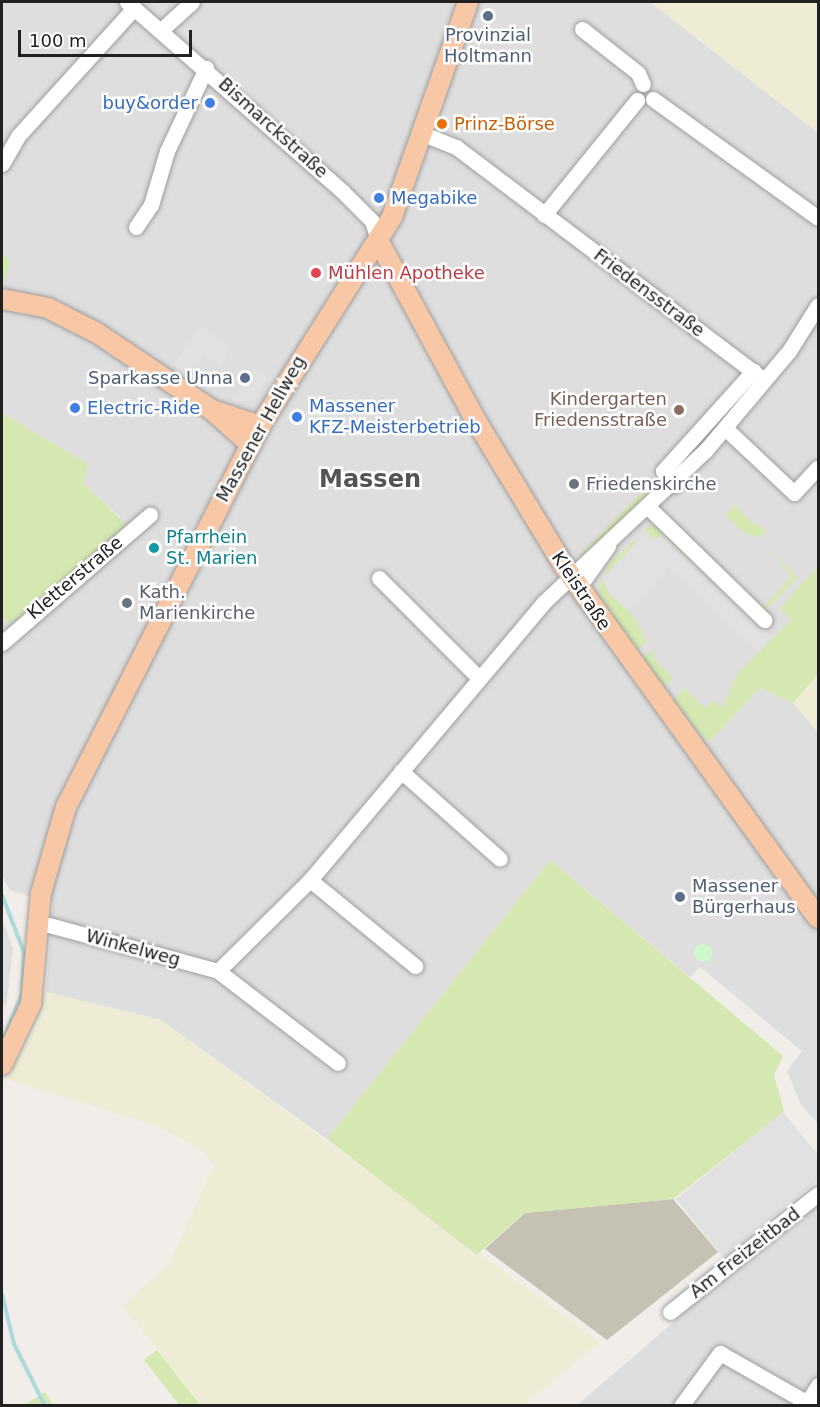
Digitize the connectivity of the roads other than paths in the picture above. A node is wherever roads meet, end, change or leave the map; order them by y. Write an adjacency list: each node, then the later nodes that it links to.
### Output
1 (192, 2): 5 (street)
2 (468, 2): 10 (main road, Massener Hellweg)
3 (130, 5): 5 (street, Bismarckstraße); 11 (street)
4 (582, 29): 7 (street)
5 (160, 31): 6 (street, Bismarckstraße)
6 (206, 68): 14 (street); 15 (street, Bismarckstraße)
7 (643, 84): 8 (street); 9 (street)
8 (653, 99): 9 (street); 13 (street)
9 (637, 100): 12 (street)
10 (421, 133): 12 (street, Friedensstraße); 15 (main road, Massener Hellweg)
11 (2, 164)
12 (544, 215): 18 (street, Friedensstraße)
13 (819, 218)
14 (136, 227)
15 (379, 242): 20 (main road, Massener Hellweg); 28 (main road, Kleistraße)
16 (2, 299): 19 (main road)
17 (819, 305): 18 (street)
18 (759, 376): 21 (street); 24 (street)
19 (212, 410): 20 (main road); 22 (main road)
20 (260, 426): 22 (main road, Massener Hellweg)
21 (725, 428): 23 (street); 24 (street)
22 (250, 444): 40 (main road, Massener Hellweg)
23 (819, 467)
24 (675, 485): 25 (street)
25 (649, 508): 28 (street); 29 (street)
26 (150, 515): 30 (street, Kletterstraße)
27 (379, 578): 31 (street)
28 (574, 582): 31 (street); 35 (main road, Kleistraße)
29 (764, 620)
30 (2, 643)
31 (477, 676): 32 (street)
32 (401, 771): 33 (street); 34 (street)
33 (500, 860)
34 (310, 879): 37 (street); 38 (street)
35 (819, 918)
36 (49, 925): 38 (street, Winkelweg)
37 (415, 966)
38 (218, 971): 39 (street, Winkelweg)
39 (338, 1063)
40 (2, 1065)
41 (819, 1194): 42 (street, Am Freizeitbad)
42 (670, 1311)
43 (819, 1385): 44 (street)
44 (809, 1404): 45 (street)
45 (681, 1406)

